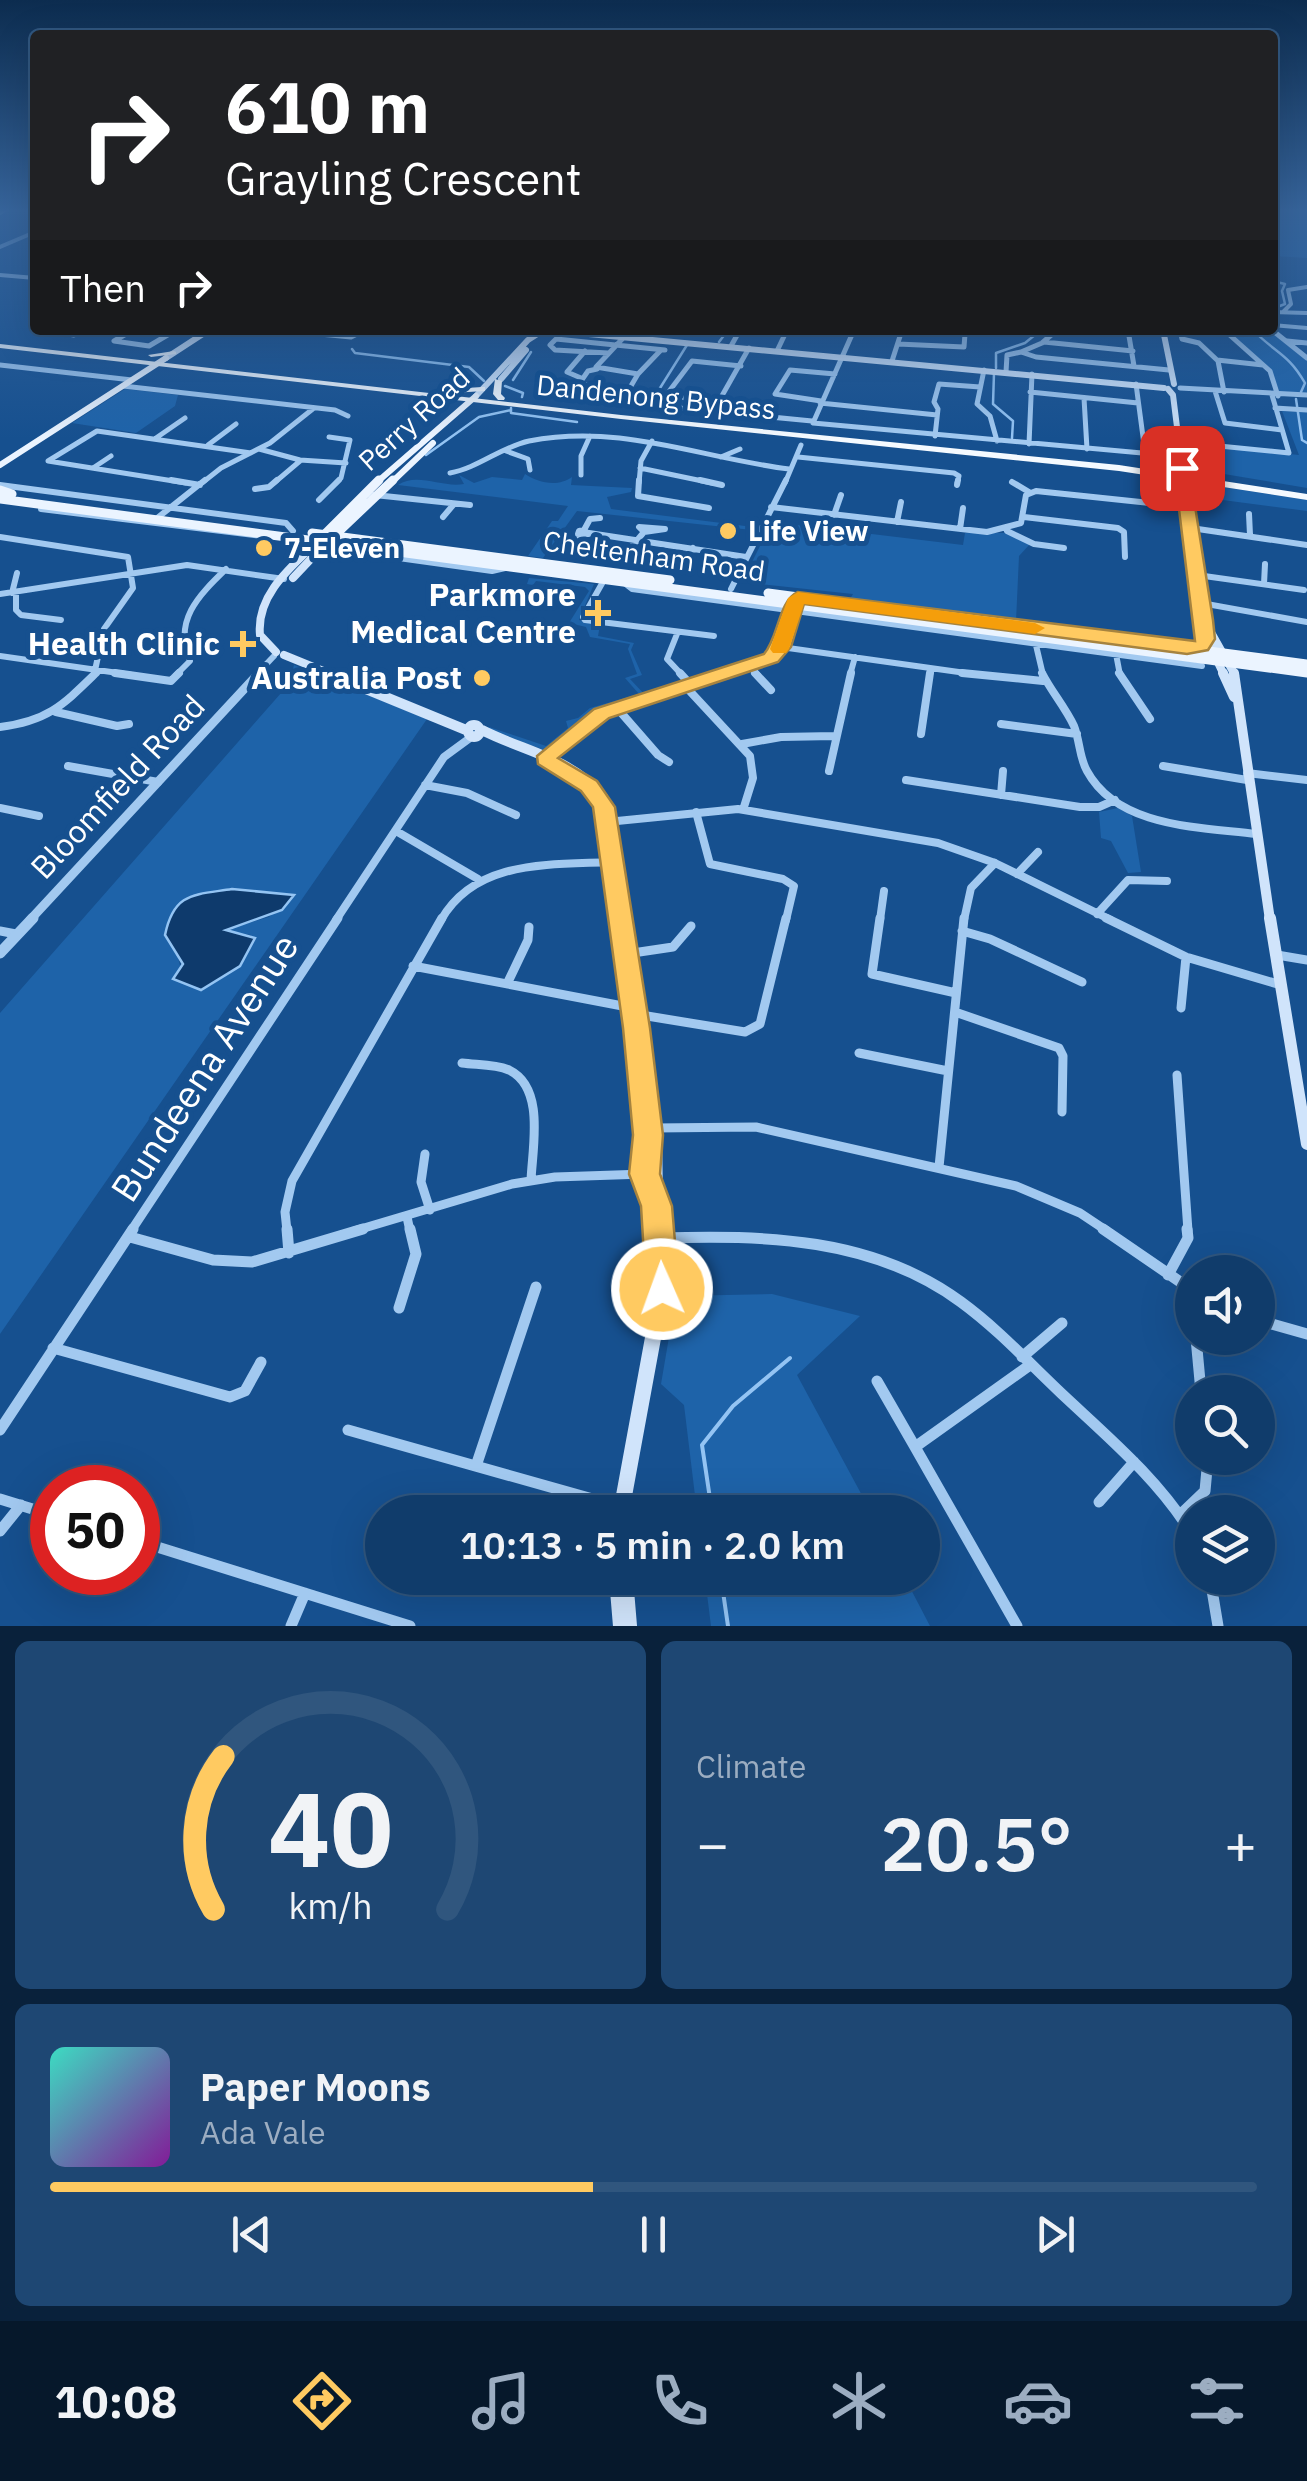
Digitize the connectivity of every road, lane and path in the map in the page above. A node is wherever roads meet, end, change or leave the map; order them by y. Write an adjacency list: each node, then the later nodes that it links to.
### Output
1 (1307, 287): 2 (street)
2 (1284, 311): 3 (street); 4 (street)
3 (1278, 312)
4 (1307, 313)
5 (1278, 328): 6 (street)
6 (1307, 328)
7 (1278, 334): 27 (street)
8 (124, 335): 9 (street)
9 (168, 335)
10 (202, 335): 41 (main road)
11 (538, 335): 70 (main road, Perry Road)
12 (539, 335): 59 (main road, Perry Road)
13 (617, 335): 25 (main road)
14 (648, 335): 26 (street)
15 (737, 335): 33 (street)
16 (785, 335): 37 (street)
17 (852, 335): 40 (street)
18 (901, 335): 31 (street)
19 (964, 335): 31 (street)
20 (1052, 335): 28 (street)
21 (1128, 335): 35 (street)
22 (1164, 335): 61 (main road)
23 (1181, 335): 44 (street)
24 (1230, 335): 46 (street)
25 (621, 336): 26 (main road); 32 (street)
26 (645, 338): 33 (main road)
27 (1286, 341): 30 (street); 42 (street)
28 (1044, 342): 35 (street); 38 (street)
29 (0, 343): 41 (highway, Dandenong Bypass); 50 (highway, Dandenong Bypass)
30 (1307, 343)
31 (898, 344): 43 (street)
32 (614, 346): 36 (street); 39 (street); 54 (street)
33 (731, 346): 34 (main road)
34 (750, 348): 37 (main road); 47 (street)
35 (1133, 350): 48 (street)
36 (585, 351): 39 (street); 57 (street)
37 (777, 351): 40 (main road)
38 (1021, 352): 48 (street); 53 (street)
39 (608, 353): 51 (street)
40 (844, 356): 43 (main road); 55 (street)
41 (167, 358): 49 (highway, Dandenong Bypass); 50 (highway, Dandenong Bypass); 70 (highway, Dandenong Bypass)
42 (1307, 358)
43 (892, 361): 52 (main road)
44 (1218, 361): 46 (street); 65 (street)
45 (0, 365): 58 (street)
46 (1264, 365): 68 (street)
47 (741, 366): 67 (street); 67 (street)
48 (1134, 366): 61 (street)
49 (191, 367): 50 (highway); 69 (highway, Dandenong Bypass)
50 (146, 368): 58 (main road)
51 (597, 368): 54 (street); 57 (street)
52 (984, 370): 53 (main road); 63 (street)
53 (1006, 372): 56 (main road)
54 (638, 374): 57 (street)
55 (835, 374): 73 (street); 73 (street)
56 (1032, 374): 60 (main road); 64 (street)
57 (581, 378)
58 (132, 380): 62 (main road)
59 (498, 381): 70 (main road, Perry Road); 71 (highway)
60 (1139, 384): 61 (main road); 74 (street)
61 (1171, 384): 65 (street); 106 (main road)
62 (123, 386): 75 (street); 105 (main road)
63 (980, 388): 79 (street); 90 (street)
64 (1030, 392): 72 (street); 92 (street)
65 (1220, 392): 68 (street); 84 (street)
66 (1307, 395): 68 (street)
67 (667, 396): 82 (street)
68 (1275, 396): 76 (street)
69 (457, 398): 70 (highway, Dandenong Bypass); 78 (highway)
70 (478, 398): 71 (highway, Dandenong Bypass); 78 (main road, Perry Road); 106 (highway, Dandenong Bypass); 129 (main road, Perry Road)
71 (501, 398): 106 (highway, Dandenong Bypass)
72 (1084, 398): 74 (street); 96 (street)
73 (821, 402): 79 (street); 82 (street)
74 (1138, 403): 96 (street)
75 (314, 408): 80 (street); 94 (street)
76 (1275, 408): 77 (street); 84 (street)
77 (1301, 410)
78 (456, 415): 127 (main road, Perry Road)
79 (937, 415): 86 (street)
80 (348, 416)
81 (185, 418): 88 (street)
82 (812, 422): 86 (street)
83 (236, 424): 91 (street)
84 (1282, 430): 106 (street)
85 (590, 436): 89 (street); 97 (street); 115 (street)
86 (935, 436): 90 (street)
87 (330, 437): 104 (street)
88 (156, 438): 91 (street); 107 (street)
89 (652, 441): 101 (street); 108 (street)
90 (997, 441): 92 (street)
91 (208, 444): 98 (street)
92 (1030, 444): 96 (street)
93 (801, 445): 100 (street)
94 (260, 449): 98 (street); 102 (street)
95 (740, 449): 101 (street)
96 (1087, 449)
97 (506, 450): 110 (street); 112 (street)
98 (252, 453): 118 (street)
99 (111, 456): 107 (street)
100 (798, 456): 103 (street); 111 (street)
101 (720, 458): 111 (street)
102 (300, 460): 104 (street); 122 (street)
103 (855, 462): 109 (street); 114 (street)
104 (346, 463): 131 (street)
105 (0, 465)
106 (1182, 465): 113 (highway, Dandenong Bypass); 113 (highway); 125 (highway, Dandenong Bypass); 137 (main road)
107 (94, 468): 118 (street)
108 (640, 468): 120 (street); 138 (street)
109 (906, 468): 116 (street); 121 (street)
110 (530, 470)
111 (789, 470): 136 (street)
112 (450, 472)
113 (1199, 473): 125 (highway, Dandenong Bypass)
114 (851, 474)
115 (580, 475)
116 (904, 479)
117 (1012, 482): 124 (street)
118 (200, 484): 140 (street)
119 (1062, 484): 128 (street)
120 (722, 485)
121 (957, 485)
122 (254, 489)
123 (1121, 490): 132 (street)
124 (1029, 492): 128 (street); 144 (street)
125 (1307, 493)
126 (0, 494): 140 (main road, Cheltenham Road); 140 (street, Cheltenham Road); 140 (main road, Cheltenham Road); 153 (street, Cheltenham Road)
127 (365, 494): 129 (street); 154 (main road, Perry Road)
128 (1062, 494): 132 (street)
129 (377, 495): 134 (street); 145 (main road, Perry Road)
130 (841, 495): 142 (street)
131 (319, 500)
132 (1122, 500): 137 (street)
133 (902, 502): 146 (street)
134 (454, 504): 135 (street); 143 (street)
135 (472, 506)
136 (771, 507): 142 (street); 163 (street)
137 (1188, 507): 147 (main road)
138 (709, 508)
139 (964, 508): 149 (street)
140 (163, 513): 153 (main road, Cheltenham Road); 154 (main road, Cheltenham Road)
141 (1249, 514): 152 (street)
142 (834, 515): 146 (street)
143 (441, 517)
144 (1024, 517): 150 (street); 162 (street)
145 (352, 519): 154 (main road, Perry Road); 156 (main road)
146 (897, 522): 149 (street)
147 (1191, 528): 152 (street); 169 (main road)
148 (655, 529): 158 (street)
149 (960, 530): 150 (street)
150 (1006, 530): 160 (street)
151 (584, 533): 158 (street)
152 (1250, 535): 157 (street)
153 (274, 536): 154 (main road, Cheltenham Road)
154 (327, 537): 156 (main road, Cheltenham Road); 165 (main road, Cheltenham Road); 170 (main road)
155 (1, 538): 168 (street)
156 (348, 538): 165 (main road, Cheltenham Road)
157 (1306, 542)
158 (636, 545): 159 (street)
159 (693, 548): 161 (street); 163 (street)
160 (1064, 548)
161 (688, 556)
162 (1125, 557)
163 (746, 558): 176 (street)
164 (1266, 564): 173 (street)
165 (529, 567): 171 (main road, Cheltenham Road); 176 (main road, Cheltenham Road)
166 (226, 569): 168 (street); 170 (street); 200 (street)
167 (17, 573): 175 (street)
168 (132, 573): 175 (street); 200 (street)
169 (1197, 575): 173 (street); 178 (main road)
170 (287, 578): 190 (main road)
171 (604, 580): 172 (main road, Cheltenham Road); 183 (street)
172 (623, 582): 176 (main road, Cheltenham Road); 179 (street, Cheltenham Road)
173 (1264, 584): 174 (street)
174 (1304, 590)
175 (14, 592): 177 (street); 180 (street)
176 (729, 592): 179 (main road, Cheltenham Road)
177 (0, 594)
178 (1201, 603): 181 (main road); 182 (street)
179 (795, 604): 188 (main road, Cheltenham Road); 189 (street); 194 (main road, Cheltenham Road)
180 (61, 620)
181 (1204, 620): 187 (main road); 195 (main road)
182 (1307, 622)
183 (607, 624): 184 (street); 185 (street)
184 (677, 634): 186 (street); 204 (street)
185 (600, 636)
186 (714, 636)
187 (1206, 639): 194 (main road); 195 (main road)
188 (1034, 640): 191 (street, Cheltenham Road); 194 (main road, Cheltenham Road); 203 (street)
189 (781, 647): 193 (street); 197 (street)
190 (278, 654): 213 (main road); 227 (street, Bloomfield Road)
191 (1116, 654): 194 (street, Cheltenham Road); 209 (street)
192 (0, 656): 200 (street)
193 (855, 657): 199 (street); 216 (street)
194 (1194, 657): 195 (main road); 195 (main road, Cheltenham Road)
195 (1222, 660): 196 (main road, Cheltenham Road); 198 (main road, Cheltenham Road); 202 (main road); 206 (main road)
196 (1307, 664)
197 (750, 667): 204 (street); 205 (street)
198 (1270, 668): 201 (main road, Cheltenham Road); 202 (main road)
199 (931, 669): 203 (street); 214 (street)
200 (98, 672): 208 (street)
201 (1307, 672)
202 (1236, 677): 206 (main road)
203 (1043, 681): 215 (street)
204 (688, 686): 207 (street); 217 (street)
205 (771, 690)
206 (1236, 703): 224 (main road)
207 (616, 708): 218 (street); 219 (street)
208 (56, 712): 210 (street); 212 (street)
209 (1150, 719)
210 (129, 724)
211 (1002, 724): 215 (street)
212 (0, 727)
213 (471, 733): 218 (main road); 228 (street, Bundeena Avenue)
214 (921, 734)
215 (1078, 734): 230 (street)
216 (834, 736): 217 (street); 222 (street)
217 (742, 744): 232 (street)
218 (551, 755): 235 (main road)
219 (669, 762)
220 (68, 766): 227 (street)
221 (1163, 766): 224 (street)
222 (829, 771)
223 (1003, 771): 229 (street)
224 (1246, 776): 226 (street); 238 (main road)
225 (906, 780): 229 (street)
226 (1307, 780)
227 (158, 782): 251 (street, Bloomfield Road)
228 (425, 786): 234 (street); 237 (street, Bundeena Avenue)
229 (1000, 794): 230 (street)
230 (1114, 800): 238 (street)
231 (0, 808): 236 (street)
232 (743, 810): 233 (street); 241 (street)
233 (696, 812): 235 (street); 264 (street)
234 (516, 814)
235 (605, 815): 240 (main road)
236 (39, 816)
237 (396, 831): 243 (street); 279 (street, Bundeena Avenue)
238 (1256, 834): 254 (main road)
239 (1038, 852): 242 (street)
240 (612, 862): 243 (street); 253 (main road)
241 (994, 863): 242 (street); 250 (street)
242 (1018, 874): 246 (street)
243 (478, 880): 257 (street)
244 (1167, 881): 246 (street)
245 (884, 891): 261 (street)
246 (1098, 914): 255 (street)
247 (691, 926): 253 (street)
248 (529, 927): 260 (street)
249 (0, 931): 251 (street)
250 (962, 931): 258 (street); 261 (street)
251 (16, 934): 252 (street, Bloomfield Road)
252 (0, 953)
253 (626, 954): 264 (main road)
254 (1276, 955): 256 (street); 259 (main road)
255 (1191, 959): 259 (street); 262 (street)
256 (1307, 960)
257 (414, 966): 260 (street); 281 (street)
258 (1082, 982)
259 (1280, 982): 269 (main road)
260 (507, 984): 264 (street)
261 (956, 993): 263 (street)
262 (1181, 1008)
263 (955, 1012): 267 (street); 270 (street)
264 (635, 1017): 271 (main road)
265 (858, 1054): 267 (street)
266 (462, 1063): 276 (street)
267 (948, 1071): 274 (street)
268 (1177, 1074): 282 (street)
269 (1304, 1110): 272 (main road)
270 (1062, 1112)
271 (652, 1132): 274 (street); 275 (main road)
272 (1307, 1144)
273 (426, 1154): 277 (street)
274 (938, 1167): 282 (street)
275 (649, 1171): 276 (street); 280 (main road)
276 (531, 1180): 277 (street)
277 (430, 1210): 278 (street)
278 (407, 1217): 281 (street); 285 (street)
279 (130, 1237): 281 (street); 289 (street, Bundeena Avenue)
280 (660, 1238): 290 (street); 299 (main road)
281 (290, 1253)
282 (1168, 1276): 283 (street)
283 (1175, 1280)
284 (536, 1287): 297 (street)
285 (400, 1308)
286 (1062, 1323): 290 (street)
287 (1275, 1324): 288 (street)
288 (1304, 1332)
289 (53, 1348): 291 (street); 293 (street, Bundeena Avenue)
290 (1026, 1361): 295 (street); 296 (street)
291 (261, 1362)
292 (877, 1381): 295 (street)
293 (0, 1430)
294 (348, 1430): 297 (street)
295 (915, 1447): 313 (street)
296 (1134, 1462): 301 (street); 302 (street)
297 (476, 1466): 298 (street)
298 (572, 1495)
299 (624, 1495)
300 (10, 1502): 303 (street)
301 (1099, 1502)
302 (1175, 1508)
303 (0, 1528)
304 (160, 1548): 305 (street)
305 (305, 1593): 309 (street); 310 (street)
306 (619, 1595): 311 (main road)
307 (627, 1595): 312 (main road)
308 (1213, 1595): 314 (street)
309 (291, 1626)
310 (410, 1626)
311 (621, 1626)
312 (630, 1626)
313 (1016, 1626)
314 (1218, 1626)

